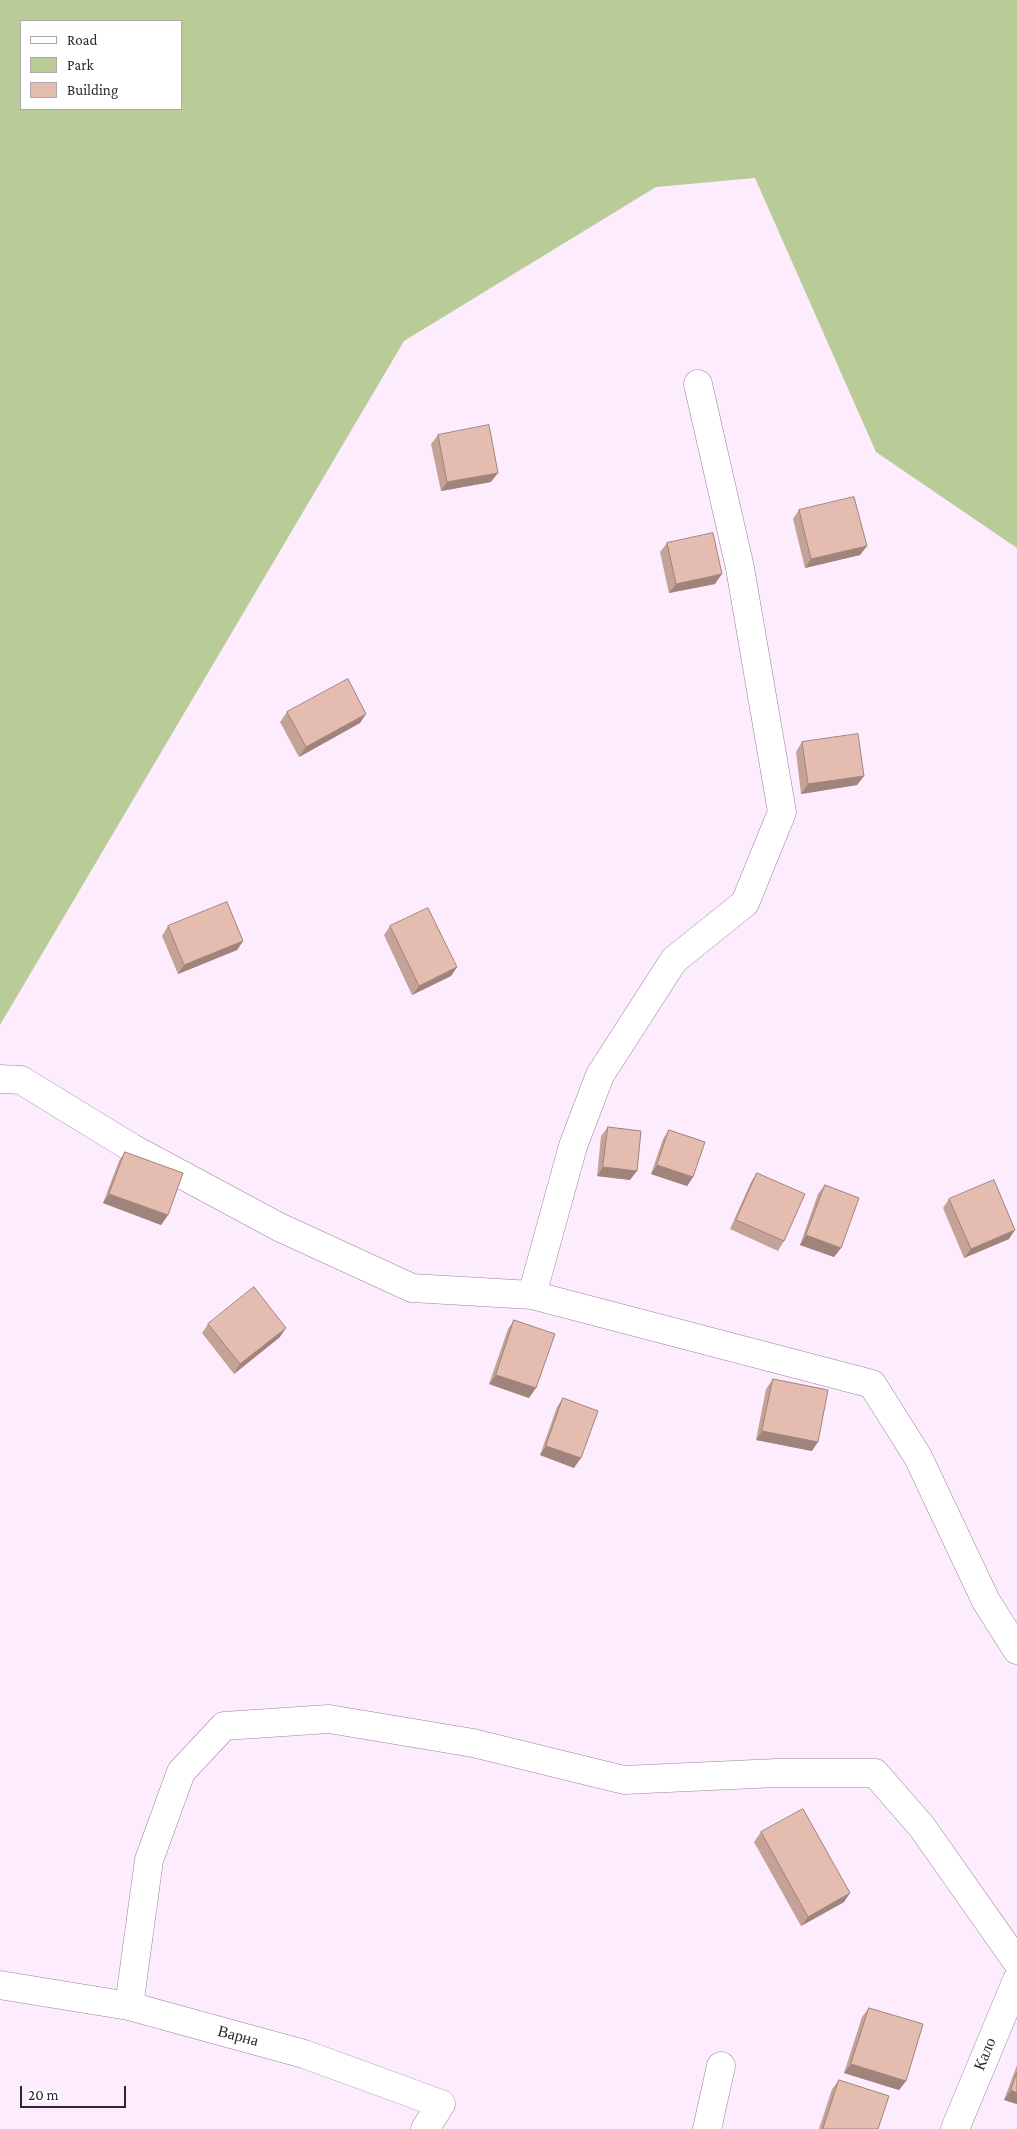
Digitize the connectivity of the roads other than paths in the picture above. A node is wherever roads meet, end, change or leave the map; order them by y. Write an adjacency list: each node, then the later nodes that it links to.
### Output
1 (698, 384): 3 (street)
2 (0, 1079): 3 (street)
3 (532, 1295): 4 (street)
4 (1017, 1650)
5 (1017, 1962): 8 (street)
6 (1017, 1980): 9 (street, Кало)
7 (0, 1985): 8 (street, Варна)
8 (128, 2006): 11 (street, Варна)
9 (1006, 2029): 13 (street, Кало)
10 (721, 2066): 12 (street)
11 (424, 2129)
12 (707, 2129)
13 (955, 2129)

